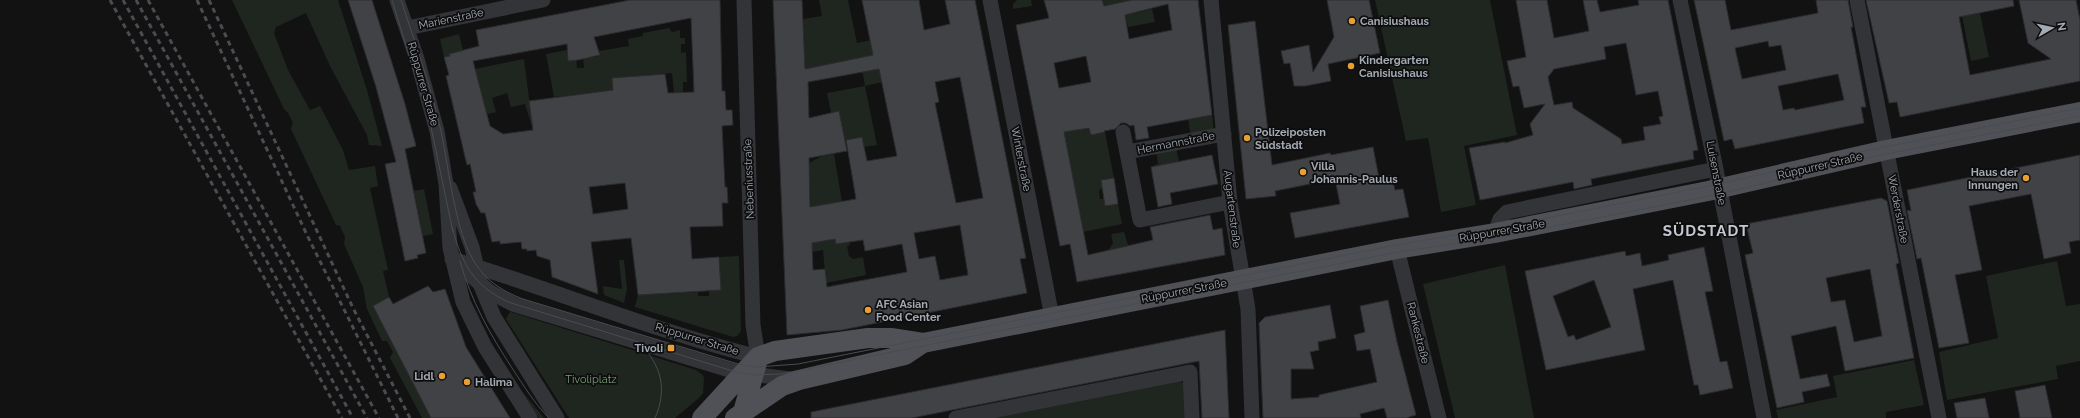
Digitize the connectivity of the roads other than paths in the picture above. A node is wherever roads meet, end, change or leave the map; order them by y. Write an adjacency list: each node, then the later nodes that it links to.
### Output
1 (397, 0): 8 (street, Rüppurrer Straße)
2 (543, 0): 8 (street, Marienstraße)
3 (744, 0): 26 (street, Nebeniusstraße)
4 (990, 0): 24 (street, Winterstraße)
5 (1211, 0): 11 (street, Augartenstraße)
6 (1680, 0): 14 (street, Luisenstraße)
7 (1857, 0): 12 (street, Werderstraße)
8 (407, 28): 15 (street, Rüppurrer Straße)
9 (2080, 112): 12 (main road, Rüppurrer Straße)
10 (1123, 132): 13 (street, Hermannstraße)
11 (1224, 134): 13 (street, Hermannstraße); 17 (street, Augartenstraße)
12 (1886, 150): 16 (main road, Rüppurrer Straße); 37 (street, Werderstraße)
13 (1127, 152): 17 (street, Hermannstraße)
14 (1716, 169): 16 (street, Luisenstraße); 18 (street)
15 (445, 170): 20 (street, Rüppurrer Straße); 21 (street, Rüppurrer Straße)
16 (1720, 189): 18 (main road, Rüppurrer Straße); 36 (street, Luisenstraße)
17 (1230, 202): 22 (street, Augartenstraße)
18 (1495, 233): 19 (main road, Rüppurrer Straße)
19 (1397, 249): 22 (main road, Rüppurrer Straße); 35 (street, Rankestraße)
20 (452, 258): 21 (street, Rüppurrer Straße); 23 (street); 30 (street)
21 (477, 266): 23 (street, Rüppurrer Straße); 26 (street, Rüppurrer Straße)
22 (1242, 279): 24 (main road, Rüppurrer Straße); 34 (street, Augartenstraße)
23 (481, 286): 26 (street); 31 (street)
24 (1052, 317): 25 (main road, Rüppurrer Straße)
25 (923, 343): 26 (main road, Rüppurrer Straße); 27 (main road, Rüppurrer Straße)
26 (751, 368): 27 (street); 28 (main road); 29 (main road)
27 (799, 380): 29 (main road, Rüppurrer Straße)
28 (709, 411): 29 (main road)
29 (741, 416)
30 (530, 418)
31 (557, 418)
32 (956, 418): 33 (street)
33 (1192, 418)
34 (1252, 418)
35 (1439, 418)
36 (1764, 418)
37 (1939, 418)

